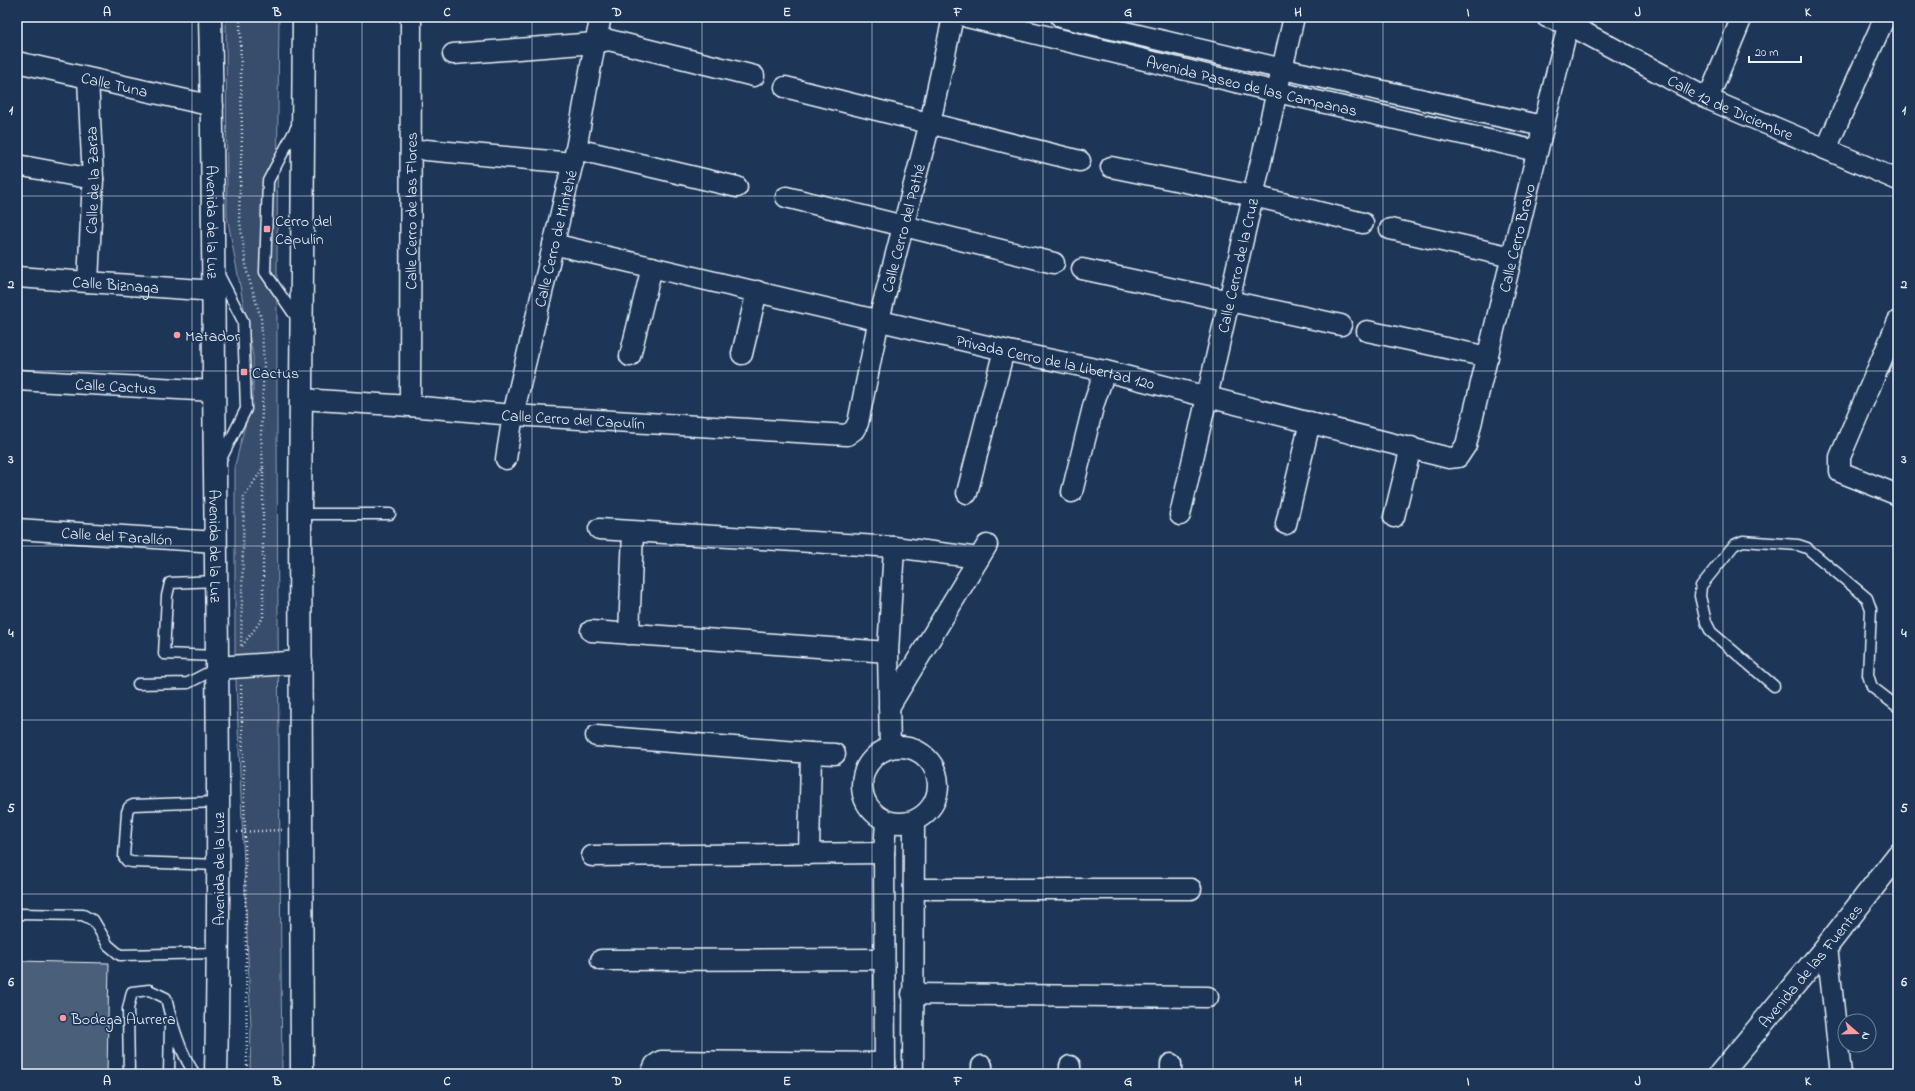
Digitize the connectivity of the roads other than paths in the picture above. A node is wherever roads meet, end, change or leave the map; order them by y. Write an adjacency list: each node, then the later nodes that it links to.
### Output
1 (210, 17): 22 (main road, Avenida de la Luz)
2 (304, 17): 23 (main road)
3 (411, 17): 66 (street, Calle Cerro de las Flores)
4 (601, 17): 13 (street, Calle Cerro de Mintehé)
5 (953, 17): 24 (street, Calle Cerro del Pathé)
6 (967, 17): 20 (street, Avenida Paseo de las Campanas)
7 (1061, 17): 16 (street, Avenida Paseo de las Campanas)
8 (1294, 17): 16 (street, Calle Cerro de la Cruz)
9 (1548, 17): 12 (street, Calle 12 de Diciembre)
10 (1742, 17): 21 (street)
11 (1885, 17): 26 (street)
12 (1569, 20): 21 (street, Calle 12 de Diciembre); 25 (street, Calle Cerro Bravo)
13 (595, 43): 14 (street); 17 (street); 29 (street, Calle Cerro de Mintehé)
14 (453, 54)
15 (17, 62): 18 (street, Calle Tuna)
16 (1282, 69): 20 (street, Calle Cerro de la Cruz); 25 (street, Avenida Paseo de las Campanas)
17 (754, 76)
18 (88, 79): 22 (street, Calle Tuna); 33 (street, Calle de la Zarza)
19 (785, 87): 24 (street)
20 (1277, 92): 28 (street, Avenida Paseo de las Campanas); 36 (street, Calle Cerro de la Cruz)
21 (1708, 99): 26 (street, Calle 12 de Diciembre)
22 (212, 106): 44 (main road, Avenida de la Luz)
23 (303, 113): 54 (main road); 54 (lane)
24 (930, 123): 30 (street); 39 (street, Calle Cerro del Pathé)
25 (1543, 126): 28 (street, Calle Cerro Bravo)
26 (1826, 149): 34 (street, Calle 12 de Diciembre)
27 (426, 150): 29 (street)
28 (1536, 151): 42 (street, Calle Cerro Bravo)
29 (575, 156): 35 (street); 41 (street, Calle Cerro de Mintehé)
30 (1080, 161)
31 (17, 165): 33 (street)
32 (1111, 167): 36 (street)
33 (93, 179): 48 (street, Calle de la Zarza)
34 (1898, 180)
35 (737, 188)
36 (1254, 196): 38 (street); 51 (street, Calle Cerro de la Cruz)
37 (786, 197): 39 (street)
38 (1364, 223)
39 (905, 225): 43 (street); 52 (street, Calle Cerro del Pathé)
40 (1390, 229): 42 (street)
41 (553, 244): 45 (street, Privada Cerro de la Libertad 120); 67 (street, Calle Cerro de Mintehé)
42 (1512, 257): 60 (street, Calle Cerro Bravo)
43 (1054, 263)
44 (214, 266): 49 (main road, Avenida de la Luz); 73 (lane)
45 (652, 267): 50 (street, Privada Cerro de la Libertad 120); 59 (street)
46 (1082, 269): 51 (street)
47 (17, 277): 48 (street, Calle Biznaga)
48 (88, 282): 49 (street, Calle Biznaga)
49 (215, 291): 63 (main road, Avenida de la Luz)
50 (757, 291): 52 (street, Privada Cerro de la Libertad 120); 58 (street)
51 (1229, 302): 55 (street); 64 (street, Calle Cerro de la Cruz)
52 (879, 319): 57 (street, Privada Cerro de la Libertad 120); 69 (street, Calle Cerro del Pathé)
53 (1898, 321): 76 (street)
54 (301, 325): 65 (main road)
55 (1341, 325)
56 (1367, 331): 60 (street)
57 (1004, 350): 61 (street, Privada Cerro de la Libertad 120); 75 (street)
58 (742, 354)
59 (630, 356)
60 (1488, 357): 71 (street, Calle Cerro Bravo)
61 (1105, 371): 64 (street, Privada Cerro de la Libertad 120); 74 (street)
62 (17, 380): 63 (street, Calle Cactus)
63 (214, 391): 73 (main road, Avenida de la Luz)
64 (1208, 396): 68 (street, Privada Cerro de la Libertad 120); 79 (street, Calle Cerro de la Cruz)
65 (300, 399): 66 (street, Calle Cerro del Capulín); 77 (main road)
66 (410, 406): 67 (street, Calle Cerro del Capulín)
67 (513, 415): 69 (street, Calle Cerro del Capulín); 72 (street, Calle Cerro de Mintehé)
68 (1310, 422): 70 (street, Privada Cerro de la Libertad 120); 81 (street)
69 (847, 435)
70 (1411, 447): 71 (street, Privada Cerro de la Libertad 120); 80 (street)
71 (1458, 457)
72 (506, 460)
73 (215, 471): 85 (main road, Avenida de la Luz)
74 (1072, 492)
75 (967, 493)
76 (1898, 495)
77 (300, 514): 78 (lane); 92 (main road)
78 (390, 514)
79 (1180, 515)
80 (1394, 518)
81 (1286, 524)
82 (17, 529): 85 (street, Calle del Farallón)
83 (599, 529): 84 (street)
84 (633, 532): 86 (street); 89 (street)
85 (216, 542): 87 (main road, Avenida de la Luz)
86 (894, 547): 90 (street); 95 (street)
87 (216, 581): 91 (main road, Avenida de la Luz); 91 (lane)
88 (591, 631): 89 (street)
89 (629, 634): 90 (street)
90 (888, 652): 95 (street)
91 (217, 662): 92 (main road); 93 (lane); 101 (main road, Avenida de la Luz)
92 (301, 662): 125 (main road)
93 (138, 684)
94 (1774, 686): 96 (lane)
95 (889, 707): 98 (street)
96 (1898, 707)
97 (596, 736): 99 (street)
98 (890, 748): 102 (street); 103 (street)
99 (811, 753): 100 (street); 105 (street)
100 (835, 754)
101 (218, 802): 108 (main road, Avenida de la Luz); 108 (lane)
102 (886, 821): 103 (street); 104 (street)
103 (914, 821): 109 (street)
104 (884, 853): 105 (street); 114 (street)
105 (809, 854): 107 (street)
106 (1898, 855): 112 (main road, Avenida de las Fuentes)
107 (592, 856)
108 (218, 865): 113 (main road, Avenida de la Luz)
109 (914, 889): 110 (street); 116 (street)
110 (1191, 889)
111 (17, 914): 113 (lane)
112 (1827, 946): 128 (main road, Avenida de las Fuentes); 129 (street)
113 (218, 953): 124 (main road, Avenida de la Luz)
114 (884, 959): 115 (street); 120 (street)
115 (601, 960)
116 (912, 994): 117 (street); 127 (street)
117 (1208, 997)
118 (170, 1017): 121 (lane); 122 (lane); 123 (lane)
119 (848, 1069): 120 (street); 126 (street)
120 (885, 1069)
121 (129, 1074)
122 (170, 1074)
123 (195, 1074)
124 (216, 1074)
125 (302, 1074)
126 (651, 1074)
127 (913, 1074)
128 (1720, 1074)
129 (1841, 1074)

